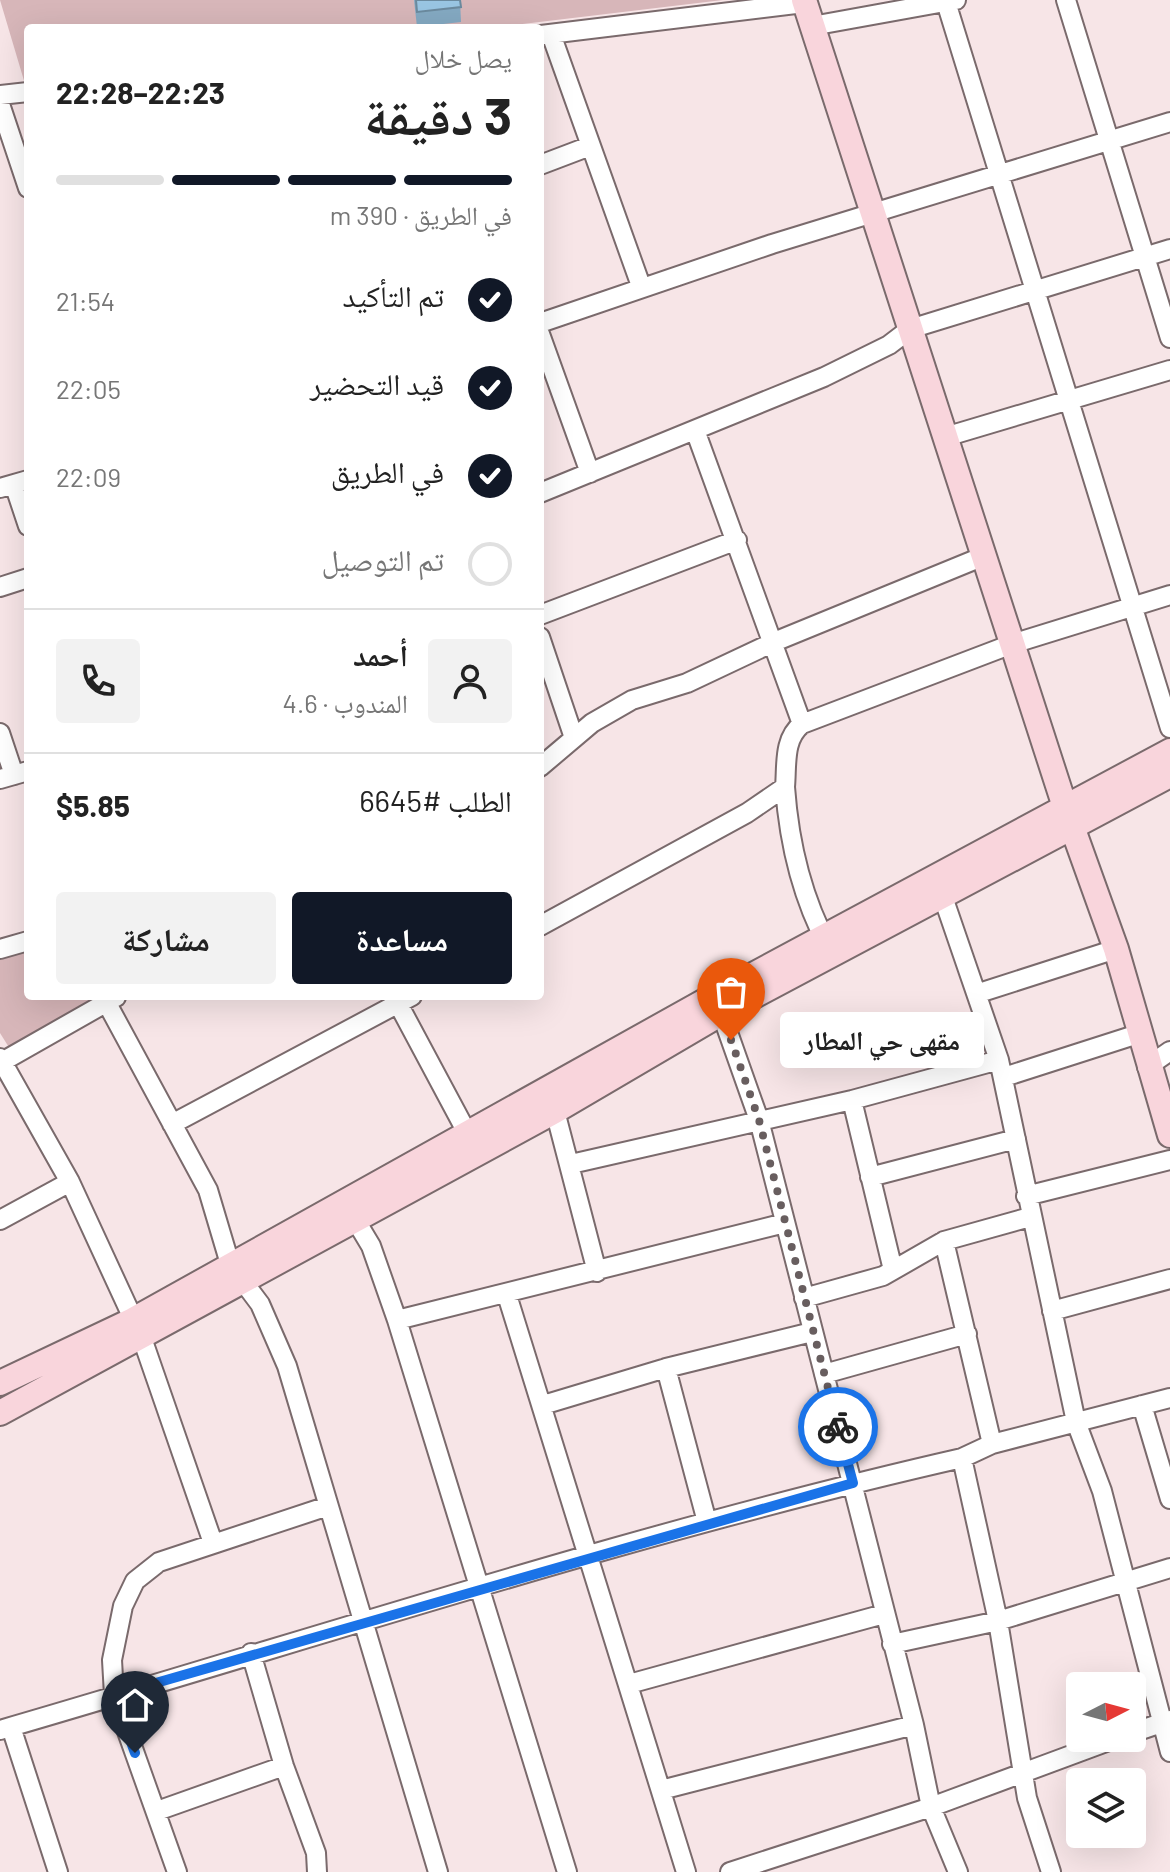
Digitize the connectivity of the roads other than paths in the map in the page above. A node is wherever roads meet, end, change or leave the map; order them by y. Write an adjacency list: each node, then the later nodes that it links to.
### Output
1 (1066, 0): 9 (street)
2 (951, 1): 3 (street); 13 (street)
3 (806, 7): 4 (street); 14 (street)
4 (545, 34): 10 (street)
5 (24, 92): 6 (street)
6 (0, 95)
7 (0, 104): 12 (street)
8 (1170, 122): 9 (street)
9 (1108, 141): 13 (street); 16 (street)
10 (590, 146): 11 (street); 17 (street)
11 (544, 163)
12 (24, 176)
13 (998, 176): 14 (street); 18 (street)
14 (873, 214): 17 (street); 20 (street)
15 (1170, 249): 16 (street)
16 (1145, 257): 18 (street); 21 (street)
17 (641, 286): 19 (street)
18 (1034, 291): 20 (street); 24 (street)
19 (544, 322)
20 (910, 329): 25 (street); 26 (street)
21 (1170, 338)
22 (544, 345): 27 (street)
23 (1170, 370): 24 (street)
24 (1072, 400): 26 (street); 36 (street)
25 (695, 430): 27 (street); 31 (street)
26 (945, 437): 32 (street)
27 (590, 473): 29 (street)
28 (14, 484): 30 (street)
29 (544, 491)
30 (24, 514)
31 (737, 540): 37 (street); 38 (street)
32 (984, 556): 38 (street); 39 (street)
33 (24, 579): 34 (street)
34 (0, 587)
35 (1170, 595): 36 (street)
36 (1131, 608): 39 (street); 42 (street)
37 (544, 613)
38 (774, 642): 41 (street); 44 (street)
39 (1012, 644): 41 (street); 50 (street)
40 (544, 649): 44 (street)
41 (802, 724): 49 (street)
42 (1170, 728)
43 (0, 733): 47 (street)
44 (574, 738): 46 (street)
45 (1170, 751): 50 (street)
46 (544, 764)
47 (14, 775)
48 (1170, 775): 50 (street)
49 (785, 787): 52 (street); 54 (street)
50 (1069, 818): 51 (street); 56 (street)
51 (938, 889): 54 (street); 57 (street)
52 (544, 924)
53 (24, 942): 55 (street)
54 (828, 947): 62 (street)
55 (0, 949)
56 (1116, 949): 57 (street); 63 (street)
57 (979, 993): 67 (street)
58 (106, 1000): 65 (street)
59 (110, 1000): 71 (street)
60 (397, 1000): 71 (street)
61 (402, 1000): 74 (street)
62 (718, 1004): 69 (street); 70 (street); 74 (street)
63 (1138, 1034): 66 (street); 67 (street)
64 (1170, 1051): 66 (street)
65 (1, 1061): 78 (street)
66 (1147, 1067): 72 (street)
67 (1001, 1069): 68 (street); 73 (street)
68 (852, 1100): 70 (street); 77 (street)
69 (555, 1111): 74 (street); 76 (street)
70 (759, 1120): 76 (street); 83 (street)
71 (172, 1124): 87 (street)
72 (1170, 1135)
73 (1016, 1139): 77 (street); 79 (street)
74 (473, 1144): 80 (street)
75 (1170, 1160): 79 (street)
76 (571, 1164): 86 (street)
77 (870, 1177): 85 (street)
78 (70, 1182): 82 (street); 93 (street)
79 (1026, 1196): 81 (street)
80 (349, 1210): 87 (street); 92 (street)
81 (1030, 1217): 84 (street); 91 (street)
82 (0, 1220)
83 (785, 1223): 86 (street); 90 (street)
84 (944, 1241): 85 (street); 95 (street)
85 (893, 1270): 90 (street)
86 (597, 1272): 89 (street)
87 (235, 1273): 93 (street); 108 (street)
88 (1170, 1279): 91 (street)
89 (507, 1295): 92 (street); 100 (street)
90 (804, 1298): 94 (street)
91 (1052, 1311): 103 (street)
92 (397, 1320): 114 (street)
93 (138, 1329): 98 (street); 102 (street); 110 (street)
94 (812, 1332): 96 (street); 97 (street)
95 (967, 1334): 97 (street); 104 (street)
96 (666, 1368): 100 (street); 109 (street)
97 (824, 1374): 106 (street)
98 (0, 1383)
99 (1170, 1398): 101 (street)
100 (543, 1405): 111 (street)
101 (1142, 1405): 103 (street); 107 (street)
102 (0, 1413)
103 (1076, 1422): 104 (street); 113 (street)
104 (992, 1444): 105 (street)
105 (962, 1458): 106 (street); 116 (street)
106 (853, 1483): 109 (street); 115 (street)
107 (1170, 1499)
108 (328, 1506): 110 (street); 117 (street)
109 (707, 1522): 111 (street)
110 (213, 1543): 121 (street)
111 (590, 1556): 114 (street); 120 (street)
112 (1170, 1568): 113 (street)
113 (1123, 1582): 116 (street); 122 (street)
114 (480, 1589): 117 (street); 137 (street)
115 (884, 1614): 118 (street); 120 (street)
116 (998, 1621): 118 (street); 129 (street)
117 (363, 1622): 119 (street); 136 (street)
118 (892, 1644): 123 (street)
119 (251, 1653): 121 (street); 128 (street)
120 (629, 1684): 130 (street)
121 (114, 1695): 125 (street); 132 (street)
122 (1166, 1722): 124 (street); 127 (street)
123 (914, 1725): 130 (street); 131 (street)
124 (1146, 1728)
125 (6, 1729): 133 (street)
126 (1080, 1752): 129 (street)
127 (1170, 1752)
128 (284, 1766): 132 (street); 135 (street)
129 (1022, 1774): 131 (street); 141 (street)
130 (661, 1790): 138 (street)
131 (931, 1807): 139 (street); 140 (street)
132 (157, 1811): 134 (street)
133 (58, 1872)
134 (177, 1872)
135 (317, 1872)
136 (438, 1872)
137 (567, 1872)
138 (686, 1872)
139 (730, 1872)
140 (958, 1872)
141 (1051, 1872)

